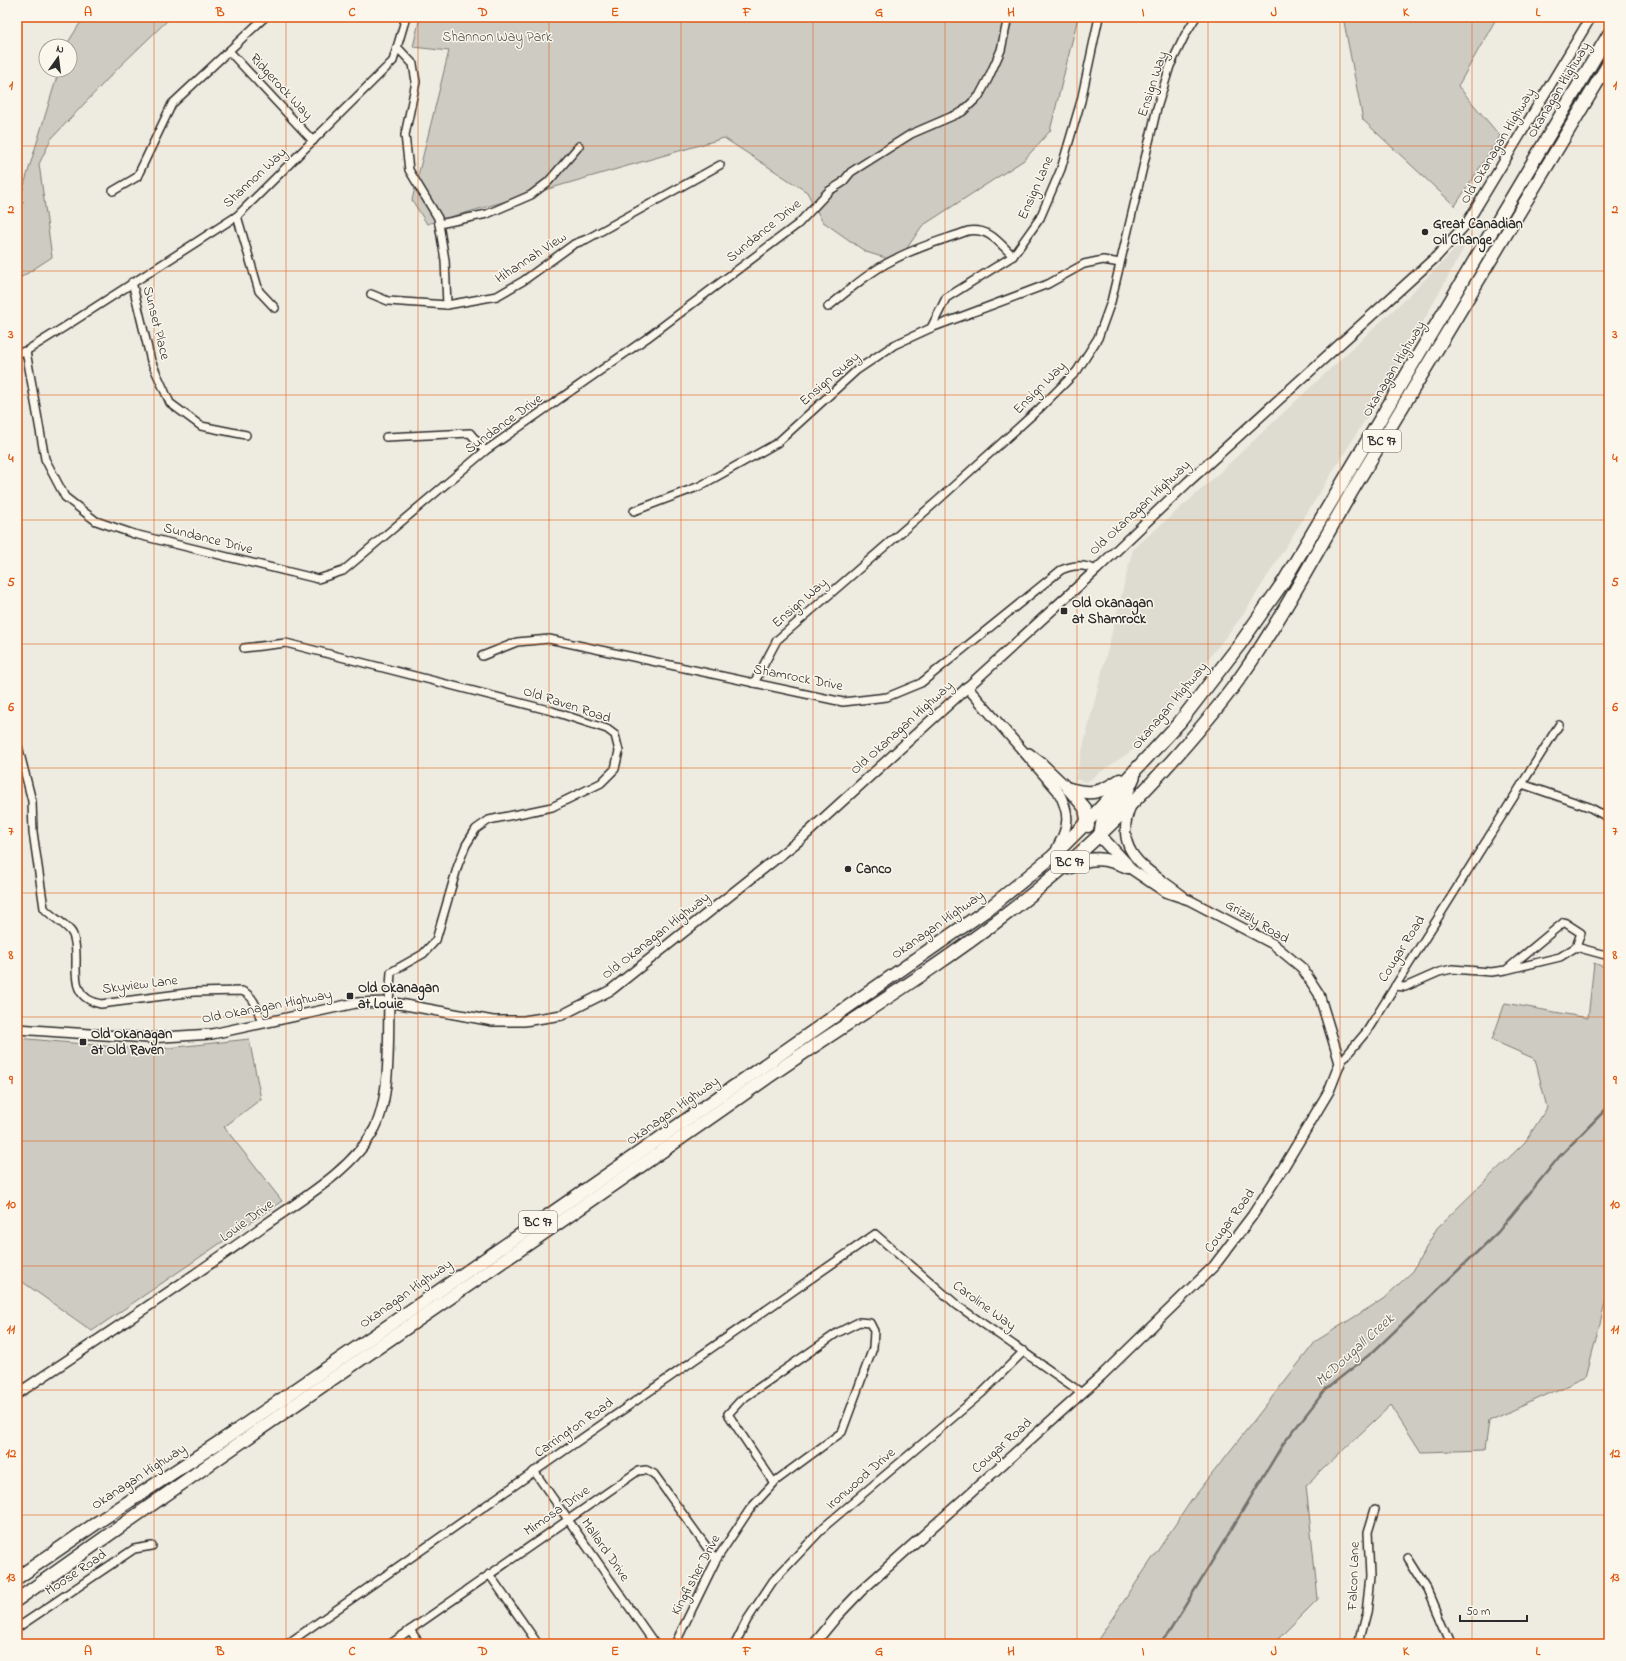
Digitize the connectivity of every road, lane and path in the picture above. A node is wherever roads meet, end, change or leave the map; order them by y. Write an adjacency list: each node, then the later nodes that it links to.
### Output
1 (265, 17): 9 (street)
2 (406, 17): 8 (street, Shannon Way)
3 (1008, 17): 29 (street, Sundance Drive)
4 (1099, 17): 17 (street, Ensign Lane)
5 (1196, 17): 18 (street, Ensign Way)
6 (1592, 17): 31 (street, Old Okanagan Highway)
7 (1609, 34): 39 (highway, Okanagan Highway / BC 97)
8 (397, 47): 11 (street, Shannon Way); 16 (street)
9 (229, 51): 11 (street, Ridgerock Way); 14 (street)
10 (1609, 63): 42 (highway, Okanagan Highway / BC 97)
11 (313, 141): 15 (street, Shannon Way)
12 (579, 146): 16 (street)
13 (720, 165): 21 (street, Hihannah View)
14 (113, 191)
15 (237, 216): 19 (street, Shannon Way); 23 (street)
16 (439, 224): 21 (street)
17 (1013, 256): 22 (street); 24 (street, Ensign Lane)
18 (1120, 262): 24 (street, Ensign Quay); 34 (street, Ensign Way)
19 (132, 282): 25 (street, Shannon Way); 27 (street, Sunset Place)
20 (371, 294): 21 (street, Hihannah View)
21 (448, 305)
22 (828, 307)
23 (276, 308)
24 (931, 328): 30 (street, Ensign Quay)
25 (26, 351): 26 (street, Shannon Way); 29 (street, Sundance Drive)
26 (17, 353)
27 (246, 435)
28 (386, 437): 29 (street)
29 (486, 451)
30 (634, 511)
31 (1096, 570): 34 (street, Shamrock Drive); 35 (street, Old Okanagan Highway)
32 (244, 648): 54 (street, Old Raven Road)
33 (482, 656): 34 (street, Shamrock Drive)
34 (754, 683)
35 (967, 687): 38 (street); 54 (street, Old Okanagan Highway)
36 (1559, 725): 40 (street, Cougar Road)
37 (17, 742): 55 (street, Skyview Lane)
38 (1020, 746): 41 (street); 46 (street)
39 (1136, 770): 41 (highway); 44 (highway, Okanagan Highway / BC 97); 45 (highway)
40 (1522, 784): 43 (street); 53 (street, Cougar Road)
41 (1069, 789): 44 (highway)
42 (1132, 803): 45 (highway, Okanagan Highway / BC 97); 49 (street, Grizzly Road)
43 (1609, 818)
44 (1088, 821): 46 (highway, Okanagan Highway / BC 97); 48 (highway)
45 (1100, 836): 47 (highway); 48 (highway, Okanagan Highway / BC 97)
46 (1052, 858): 68 (highway, Okanagan Highway / BC 97)
47 (1128, 867): 48 (highway); 49 (street, Grizzly Road)
48 (1040, 888): 73 (highway, Okanagan Highway / BC 97)
49 (1189, 900): 57 (street, Grizzly Road)
50 (1576, 947): 51 (street); 52 (street); 52 (street)
51 (1609, 956)
52 (1506, 970): 53 (street)
53 (1395, 986): 57 (street, Cougar Road)
54 (389, 1002): 55 (street, Old Okanagan Highway); 61 (street, Louie Drive)
55 (262, 1023): 56 (street, Old Okanagan Highway)
56 (17, 1029)
57 (1340, 1063): 60 (street, Cougar Road)
58 (875, 1234): 59 (street, Caroline Way); 62 (street, Carrington Road)
59 (1024, 1351): 60 (street, Caroline Way); 82 (street, Ironwood Drive)
60 (1082, 1393): 83 (street, Cougar Road)
61 (17, 1394)
62 (534, 1472): 65 (street, Mallard Drive); 76 (street, Carrington Road)
63 (774, 1482): 69 (street, Kingfisher Drive)
64 (1375, 1509): 84 (street, Falcon Lane)
65 (568, 1520): 69 (street, Mimosa Drive); 70 (street, Mimosa Drive); 80 (street, Mallard Drive)
66 (152, 1546): 74 (street, Moose Road)
67 (1408, 1558): 85 (street)
68 (43, 1559): 71 (highway, Okanagan Highway / BC 97); 72 (highway)
69 (716, 1560): 81 (street, Kingfisher Drive)
70 (489, 1574): 75 (street, Mimosa Drive); 79 (street)
71 (17, 1578)
72 (17, 1588)
73 (17, 1600)
74 (17, 1628)
75 (410, 1630): 77 (street, Mimosa Drive); 78 (street)
76 (287, 1644)
77 (390, 1644)
78 (420, 1644)
79 (538, 1644)
80 (655, 1644)
81 (675, 1644)
82 (735, 1644)
83 (814, 1644)
84 (1358, 1644)
85 (1451, 1644)

